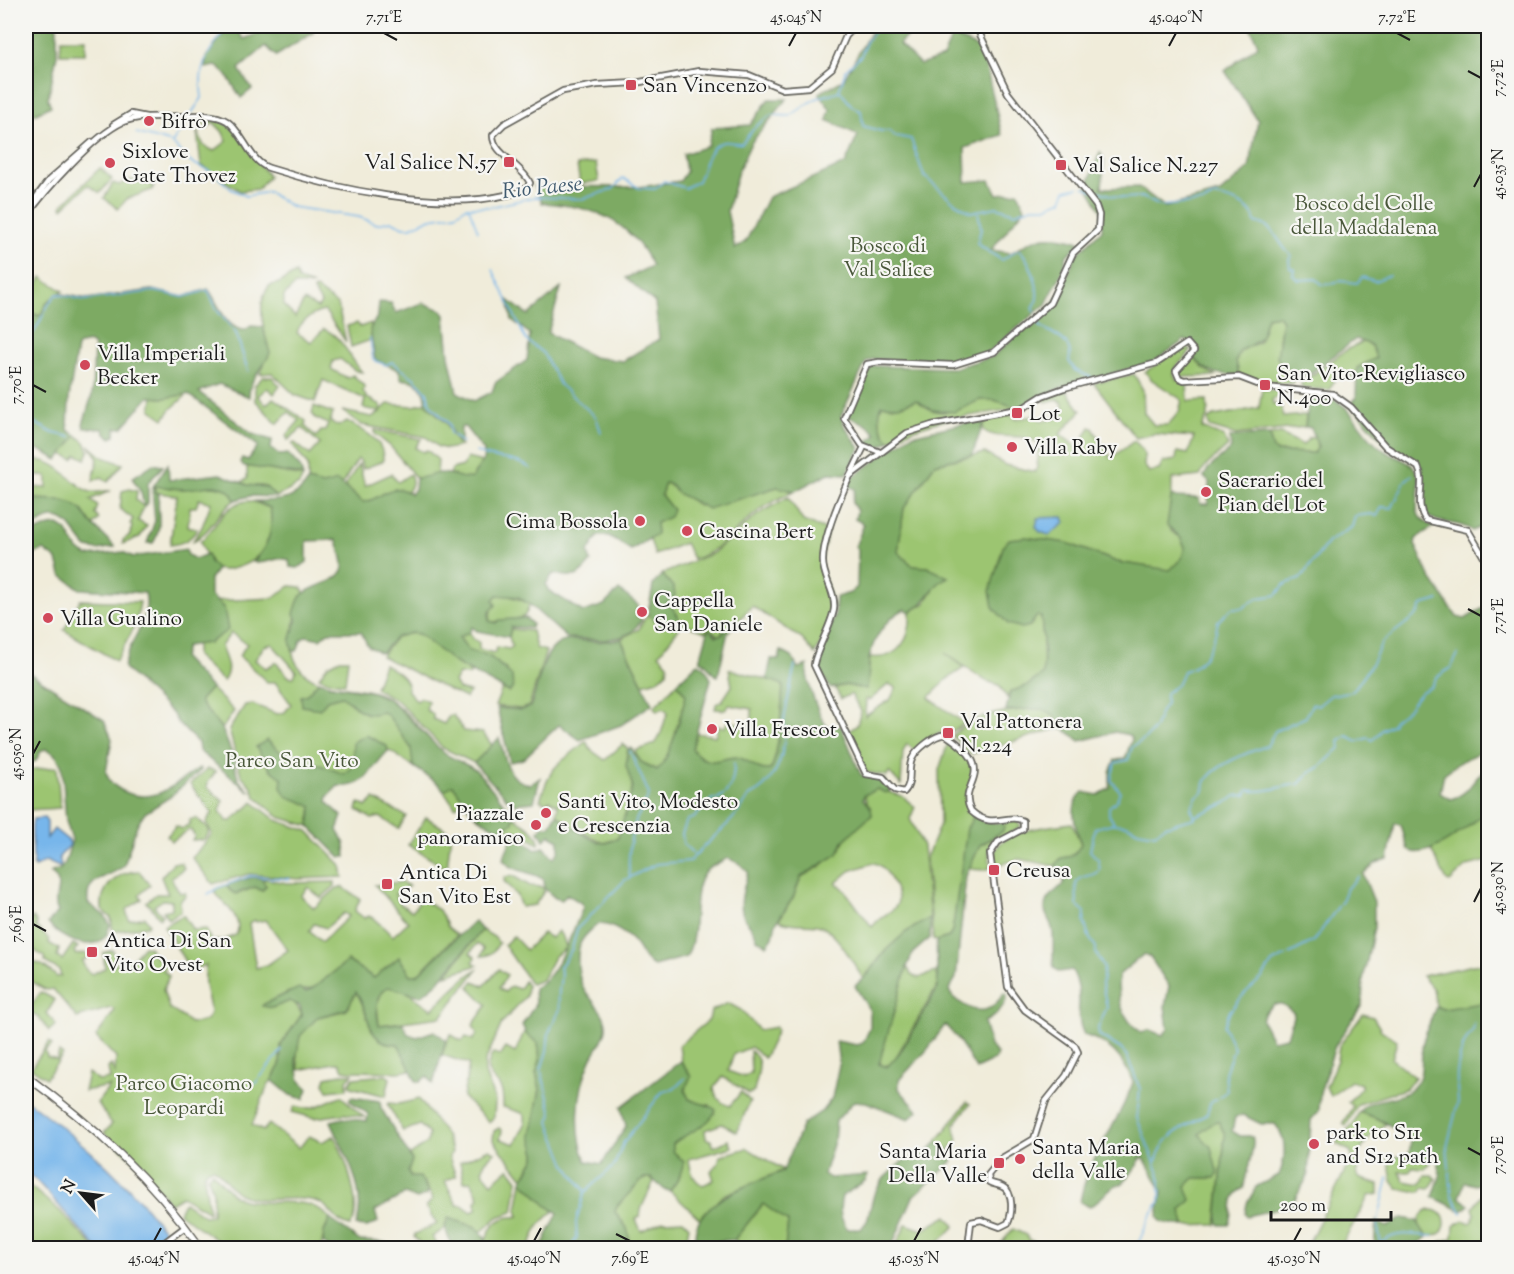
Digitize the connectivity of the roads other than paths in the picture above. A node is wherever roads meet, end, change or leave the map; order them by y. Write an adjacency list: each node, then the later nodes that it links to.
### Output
1 (856, 26): 5 (street)
2 (932, 26): 3 (street)
3 (942, 26)
4 (976, 26): 8 (street)
5 (153, 117): 6 (street); 7 (street)
6 (26, 211)
7 (26, 217)
8 (864, 447): 9 (street); 10 (street)
9 (880, 452): 10 (street); 11 (street)
10 (848, 478): 16 (street)
11 (1488, 564)
12 (26, 1076): 13 (main road)
13 (185, 1227): 14 (street); 15 (main road)
14 (157, 1248)
15 (201, 1248)
16 (968, 1248)

